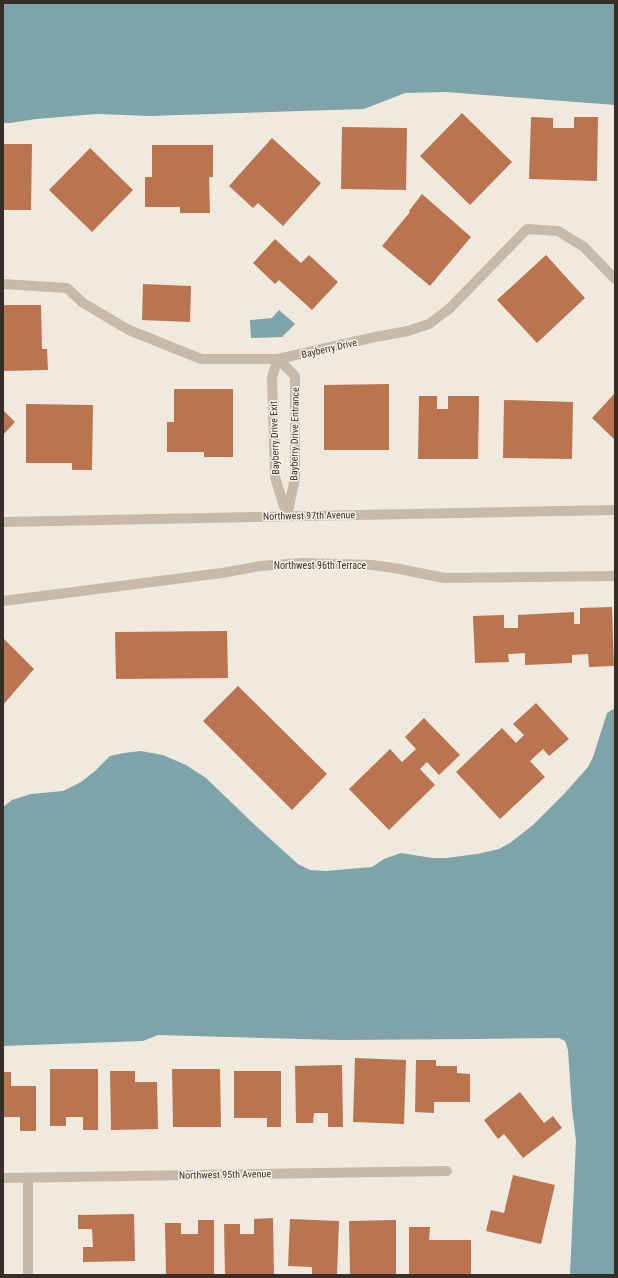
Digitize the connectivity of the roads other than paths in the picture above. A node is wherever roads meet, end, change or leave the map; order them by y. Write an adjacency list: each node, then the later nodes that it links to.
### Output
1 (615, 279): 3 (street, Bayberry Drive)
2 (3, 284): 3 (street, Bayberry Drive)
3 (278, 359): 5 (street, Bayberry Drive Exit); 5 (street, Bayberry Drive Entrance)
4 (615, 510): 5 (street, Northwest 97th Avenue)
5 (288, 516): 6 (street, Northwest 97th Avenue)
6 (3, 522)
7 (615, 576): 8 (street, Northwest 96th Terrace)
8 (3, 602)
9 (447, 1171): 11 (street, Northwest 95th Avenue)
10 (3, 1178): 11 (street, Northwest 95th Avenue)
11 (28, 1178): 12 (street)
12 (28, 1275)

